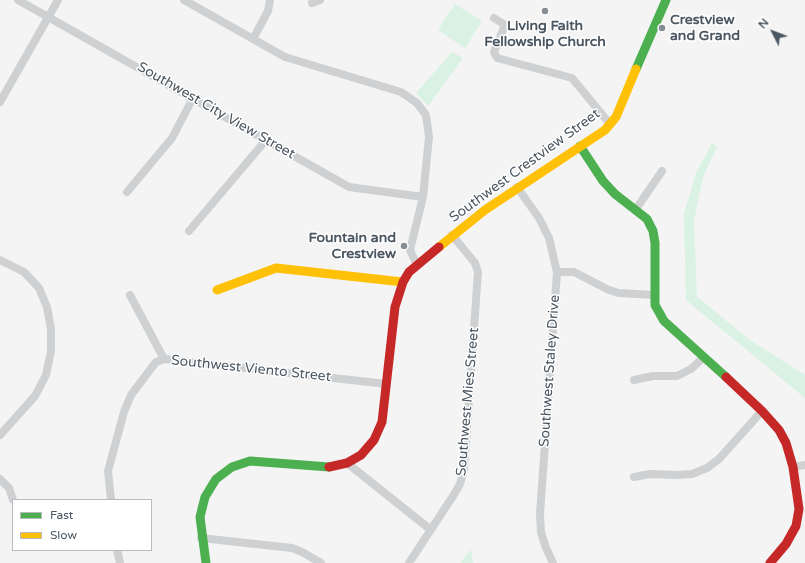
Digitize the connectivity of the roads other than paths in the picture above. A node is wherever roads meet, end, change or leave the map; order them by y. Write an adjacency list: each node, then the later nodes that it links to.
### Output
1 (18, 0): 6 (street, Southwest City View Street)
2 (58, 0): 6 (street)
3 (184, 0): 8 (street)
4 (270, 0): 8 (street)
5 (666, 0): 11 (street, Southwest Crestview Street)
6 (49, 17): 9 (street, Southwest City View Street); 10 (street)
7 (494, 18): 11 (street)
8 (253, 39): 17 (street)
9 (193, 98): 12 (street, Southwest City View Street); 16 (street)
10 (0, 102)
11 (610, 124): 13 (street, Southwest Crestview Street)
12 (266, 140): 17 (street, Southwest City View Street); 19 (street)
13 (580, 146): 15 (street, Southwest Crestview Street); 18 (street)
14 (662, 171): 18 (street)
15 (517, 187): 20 (street, Southwest Crestview Street); 23 (street, Southwest Staley Drive)
16 (127, 192)
17 (423, 197): 22 (street)
18 (636, 209): 27 (street)
19 (189, 231)
20 (452, 235): 22 (street, Southwest Crestview Street); 41 (street, Southwest Mies Street)
21 (0, 260): 33 (street)
22 (417, 265): 24 (street, Southwest Crestview Street)
23 (557, 272): 27 (street); 48 (street, Southwest Staley Drive)
24 (402, 282): 25 (street); 31 (street, Southwest Crestview Street)
25 (217, 290)
26 (130, 295): 29 (street, Southwest Viento Street)
27 (654, 295): 28 (street)
28 (703, 358): 30 (street); 32 (street)
29 (164, 359): 31 (street, Southwest Viento Street); 40 (street)
30 (634, 380)
31 (387, 384): 34 (street, Southwest Crestview Street)
32 (762, 412): 36 (street); 37 (street)
33 (0, 435)
34 (347, 463): 41 (street); 42 (street, Southwest Crestview Street)
35 (805, 465): 36 (street)
36 (793, 467): 49 (street)
37 (634, 477)
38 (0, 479): 39 (street)
39 (13, 499)
40 (111, 499)
41 (431, 530): 47 (street, Southwest Mies Street)
42 (201, 538): 45 (street, Southwest Crestview Street); 46 (street)
43 (117, 551): 44 (street)
44 (120, 563)
45 (206, 563)
46 (321, 563)
47 (409, 563)
48 (553, 563)
49 (770, 563)

